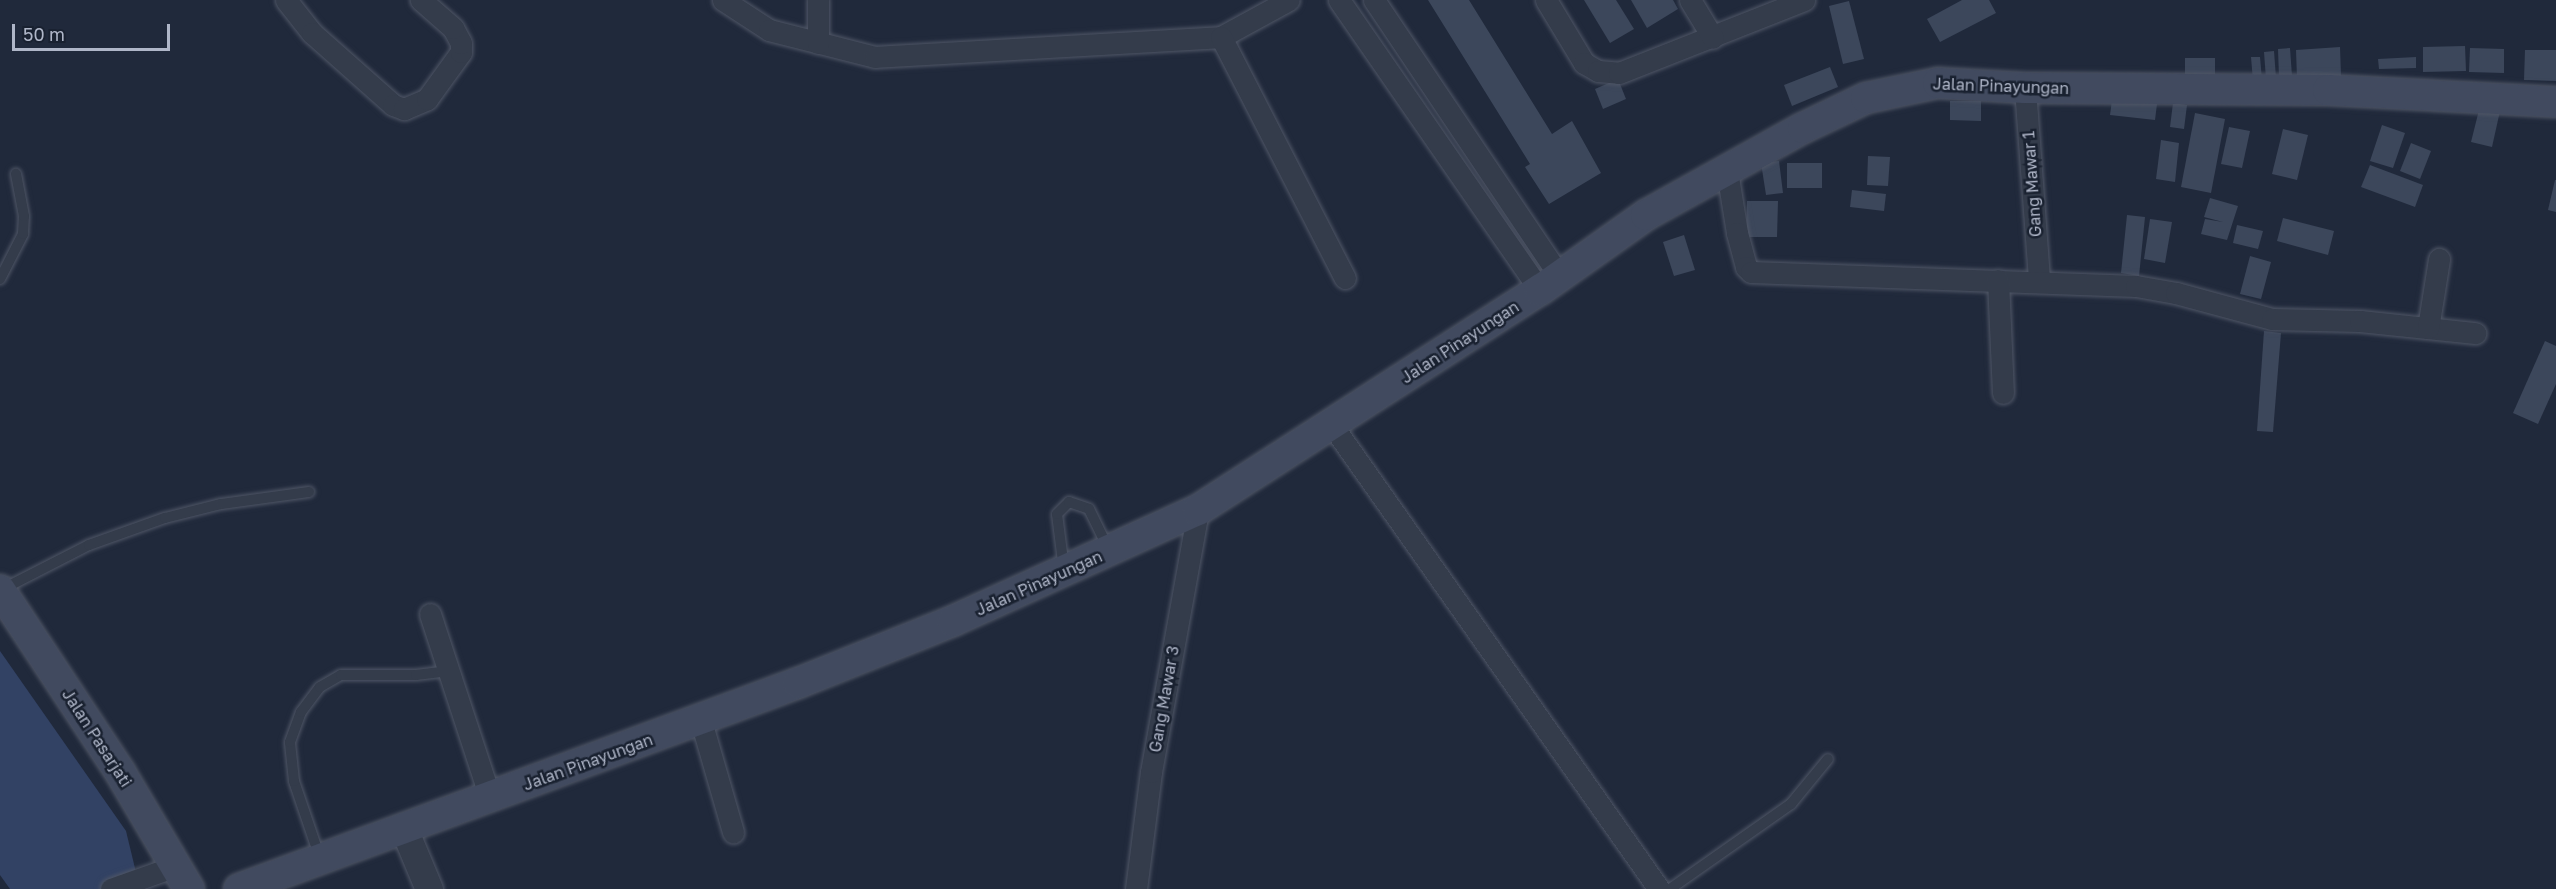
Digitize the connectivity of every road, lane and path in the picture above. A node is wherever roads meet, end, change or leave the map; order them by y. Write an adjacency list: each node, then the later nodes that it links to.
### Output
1 (286, 0): 2 (street)
2 (421, 0)
3 (723, 0): 14 (street)
4 (818, 0): 14 (street)
5 (1289, 0): 12 (street)
6 (1339, 0): 11 (street)
7 (1546, 0): 13 (street)
8 (1690, 0): 13 (street)
9 (1804, 0): 13 (street)
10 (1376, 4): 11 (street); 24 (street)
11 (1357, 22): 24 (street)
12 (1221, 37): 14 (street); 20 (street)
13 (1713, 38)
14 (818, 43)
15 (2025, 88): 16 (main road, Jalan Pinayungan); 17 (main road, Jalan Pinayungan); 23 (street, Gang Mawar 1)
16 (2556, 102)
17 (1727, 171): 22 (street); 24 (main road, Jalan Pinayungan)
18 (16, 174): 21 (lane)
19 (2439, 259): 25 (street)
20 (1345, 278)
21 (0, 279)
22 (1998, 280): 23 (street); 27 (street)
23 (2039, 280): 25 (street)
24 (1550, 283): 28 (main road, Jalan Pinayungan)
25 (2428, 328): 26 (street)
26 (2475, 333)
27 (2002, 393)
28 (1332, 425): 30 (main road, Jalan Pinayungan); 47 (street)
29 (309, 492): 33 (lane)
30 (1198, 510): 31 (main road, Jalan Pinayungan); 46 (street, Gang Mawar 3)
31 (1109, 552): 32 (main road, Jalan Pinayungan); 32 (lane)
32 (1065, 573): 36 (main road, Jalan Pinayungan)
33 (0, 590): 42 (main road, Jalan Pasarjati)
34 (430, 614): 35 (street)
35 (449, 671): 38 (street); 41 (lane)
36 (701, 721): 38 (main road, Jalan Pinayungan); 40 (street)
37 (1828, 759): 48 (lane)
38 (490, 798): 39 (main road, Jalan Pinayungan)
39 (404, 829): 41 (main road, Jalan Pinayungan); 45 (street)
40 (734, 832)
41 (321, 861): 44 (main road, Jalan Pinayungan)
42 (183, 878): 43 (street)
43 (111, 889)
44 (239, 889)
45 (429, 889)
46 (1136, 889)
47 (1659, 889)
48 (1670, 889)

